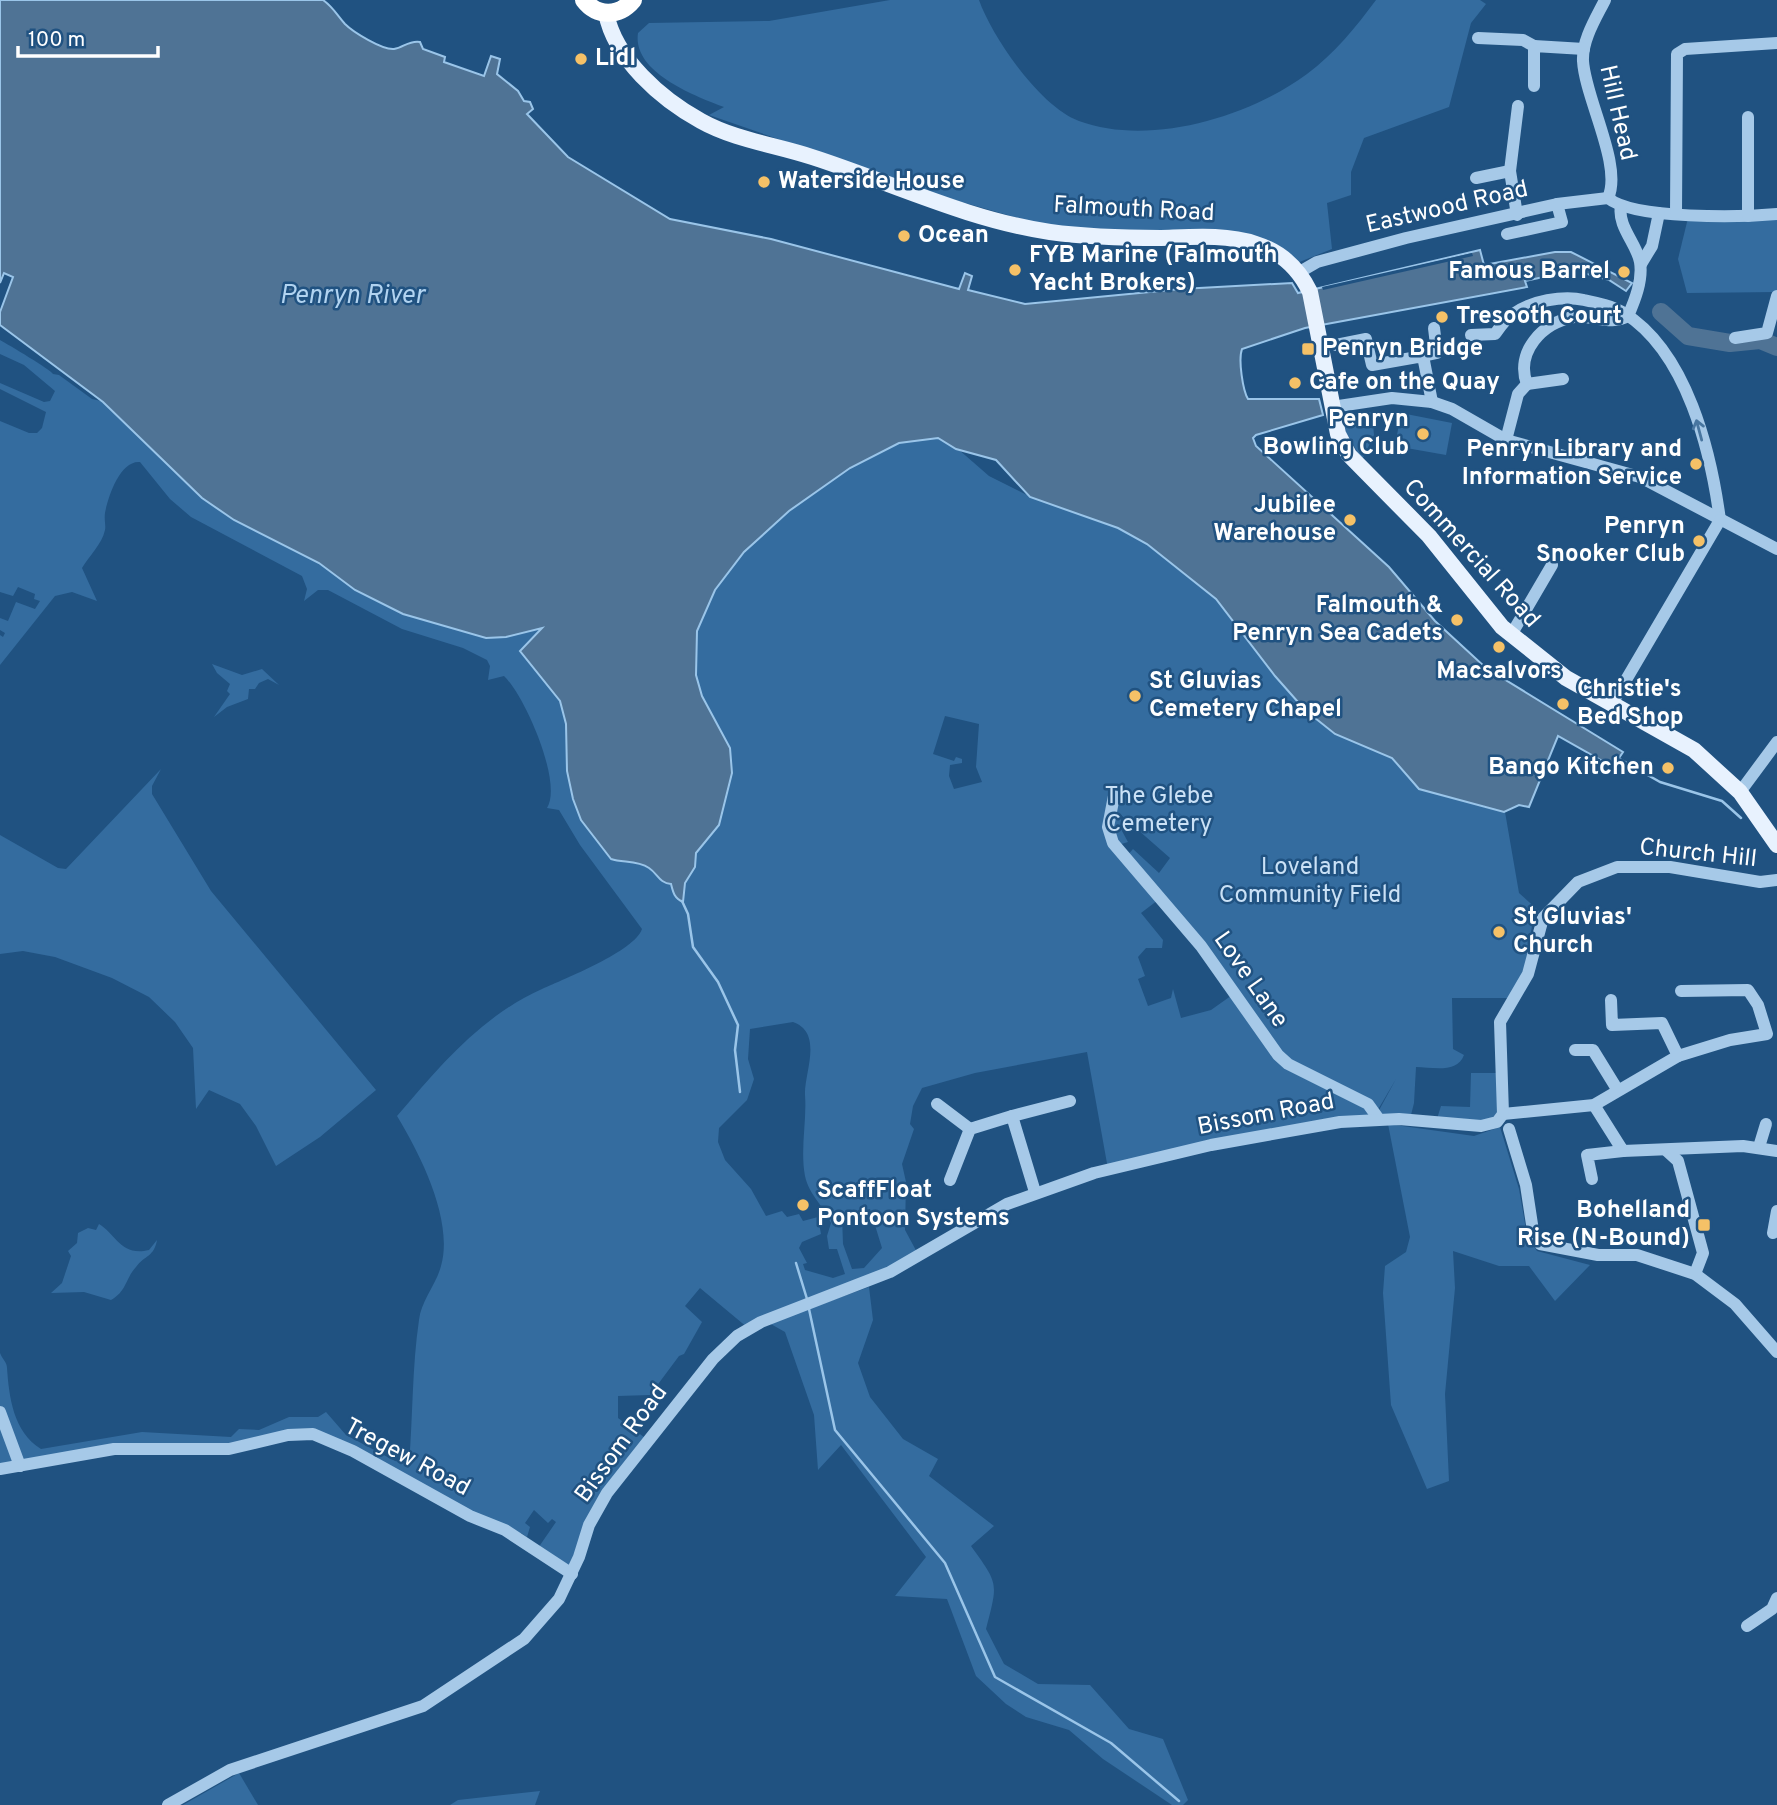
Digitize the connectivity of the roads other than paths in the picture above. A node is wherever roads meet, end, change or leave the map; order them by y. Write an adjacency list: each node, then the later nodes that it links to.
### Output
1 (583, 0): 3 (highway, Falmouth Road)
2 (1605, 0): 7 (street, Hill Head)
3 (620, 8): 23 (main road, Falmouth Road)
4 (1478, 38): 6 (street)
5 (1777, 43): 17 (street)
6 (1534, 46): 7 (street); 8 (street)
7 (1584, 49): 13 (street, Hill Head)
8 (1534, 86)
9 (1518, 106): 11 (street)
10 (1748, 117): 20 (street)
11 (1510, 171): 12 (street); 19 (street)
12 (1476, 178)
13 (1608, 198): 14 (street, Eastwood Road); 15 (street)
14 (1557, 204): 19 (street, Eastwood Road); 21 (street)
15 (1621, 206): 16 (street); 22 (street)
16 (1659, 213): 17 (street); 22 (street)
17 (1676, 213): 20 (street)
18 (1777, 214): 20 (street)
19 (1517, 215): 23 (street, Eastwood Road)
20 (1748, 216)
21 (1507, 234)
22 (1641, 264): 25 (street)
23 (1302, 277): 34 (main road, Commercial Road)
24 (1777, 296): 28 (street)
25 (1628, 316): 27 (street); 32 (street); 36 (street, one-way to 25)
26 (1434, 328): 30 (street)
27 (1471, 335)
28 (1735, 338)
29 (1336, 345): 30 (street)
30 (1423, 356): 33 (street)
31 (1563, 379): 32 (street)
32 (1527, 384): 35 (street)
33 (1432, 402): 34 (street); 35 (street)
34 (1332, 407): 41 (main road, Commercial Road)
35 (1506, 440): 36 (street)
36 (1720, 520): 37 (street); 42 (street)
37 (1756, 537): 38 (street); 39 (street)
38 (1777, 541)
39 (1777, 549)
40 (1552, 565): 41 (street)
41 (1511, 635): 42 (main road, Commercial Road)
42 (1613, 702): 44 (main road, Commercial Road)
43 (1777, 742): 44 (street)
44 (1740, 792): 46 (main road, Commercial Road)
45 (1114, 796): 59 (street, Love Lane)
46 (1777, 845)
47 (1777, 880): 57 (street, Church Hill)
48 (1681, 991): 50 (street)
49 (1611, 1000): 52 (street)
50 (1772, 1035): 52 (street)
51 (1575, 1050): 53 (street)
52 (1678, 1056): 53 (street)
53 (1617, 1089): 56 (street)
54 (1070, 1101): 58 (street)
55 (937, 1104): 61 (street)
56 (1594, 1105): 57 (street, Bissom Road); 64 (street)
57 (1503, 1114): 59 (street, Bissom Road)
58 (1012, 1116): 61 (street); 69 (street)
59 (1378, 1118): 69 (street, Bissom Road)
60 (1766, 1124): 63 (street)
61 (970, 1129): 68 (street)
62 (1509, 1129): 72 (street)
63 (1759, 1147): 65 (street); 66 (street)
64 (1623, 1151): 65 (street); 67 (street)
65 (1667, 1151): 72 (street)
66 (1777, 1151)
67 (1592, 1179)
68 (950, 1180)
69 (1035, 1192): 77 (street, Bissom Road)
70 (1777, 1210): 71 (street)
71 (1773, 1233)
72 (1695, 1275): 73 (street)
73 (1777, 1352)
74 (0, 1412): 75 (street)
75 (20, 1466): 76 (street, Tregew Road); 77 (street, Tregew Road)
76 (0, 1469)
77 (572, 1574): 80 (street, Bissom Road)
78 (1777, 1598): 79 (street)
79 (1747, 1626)
80 (169, 1805)

